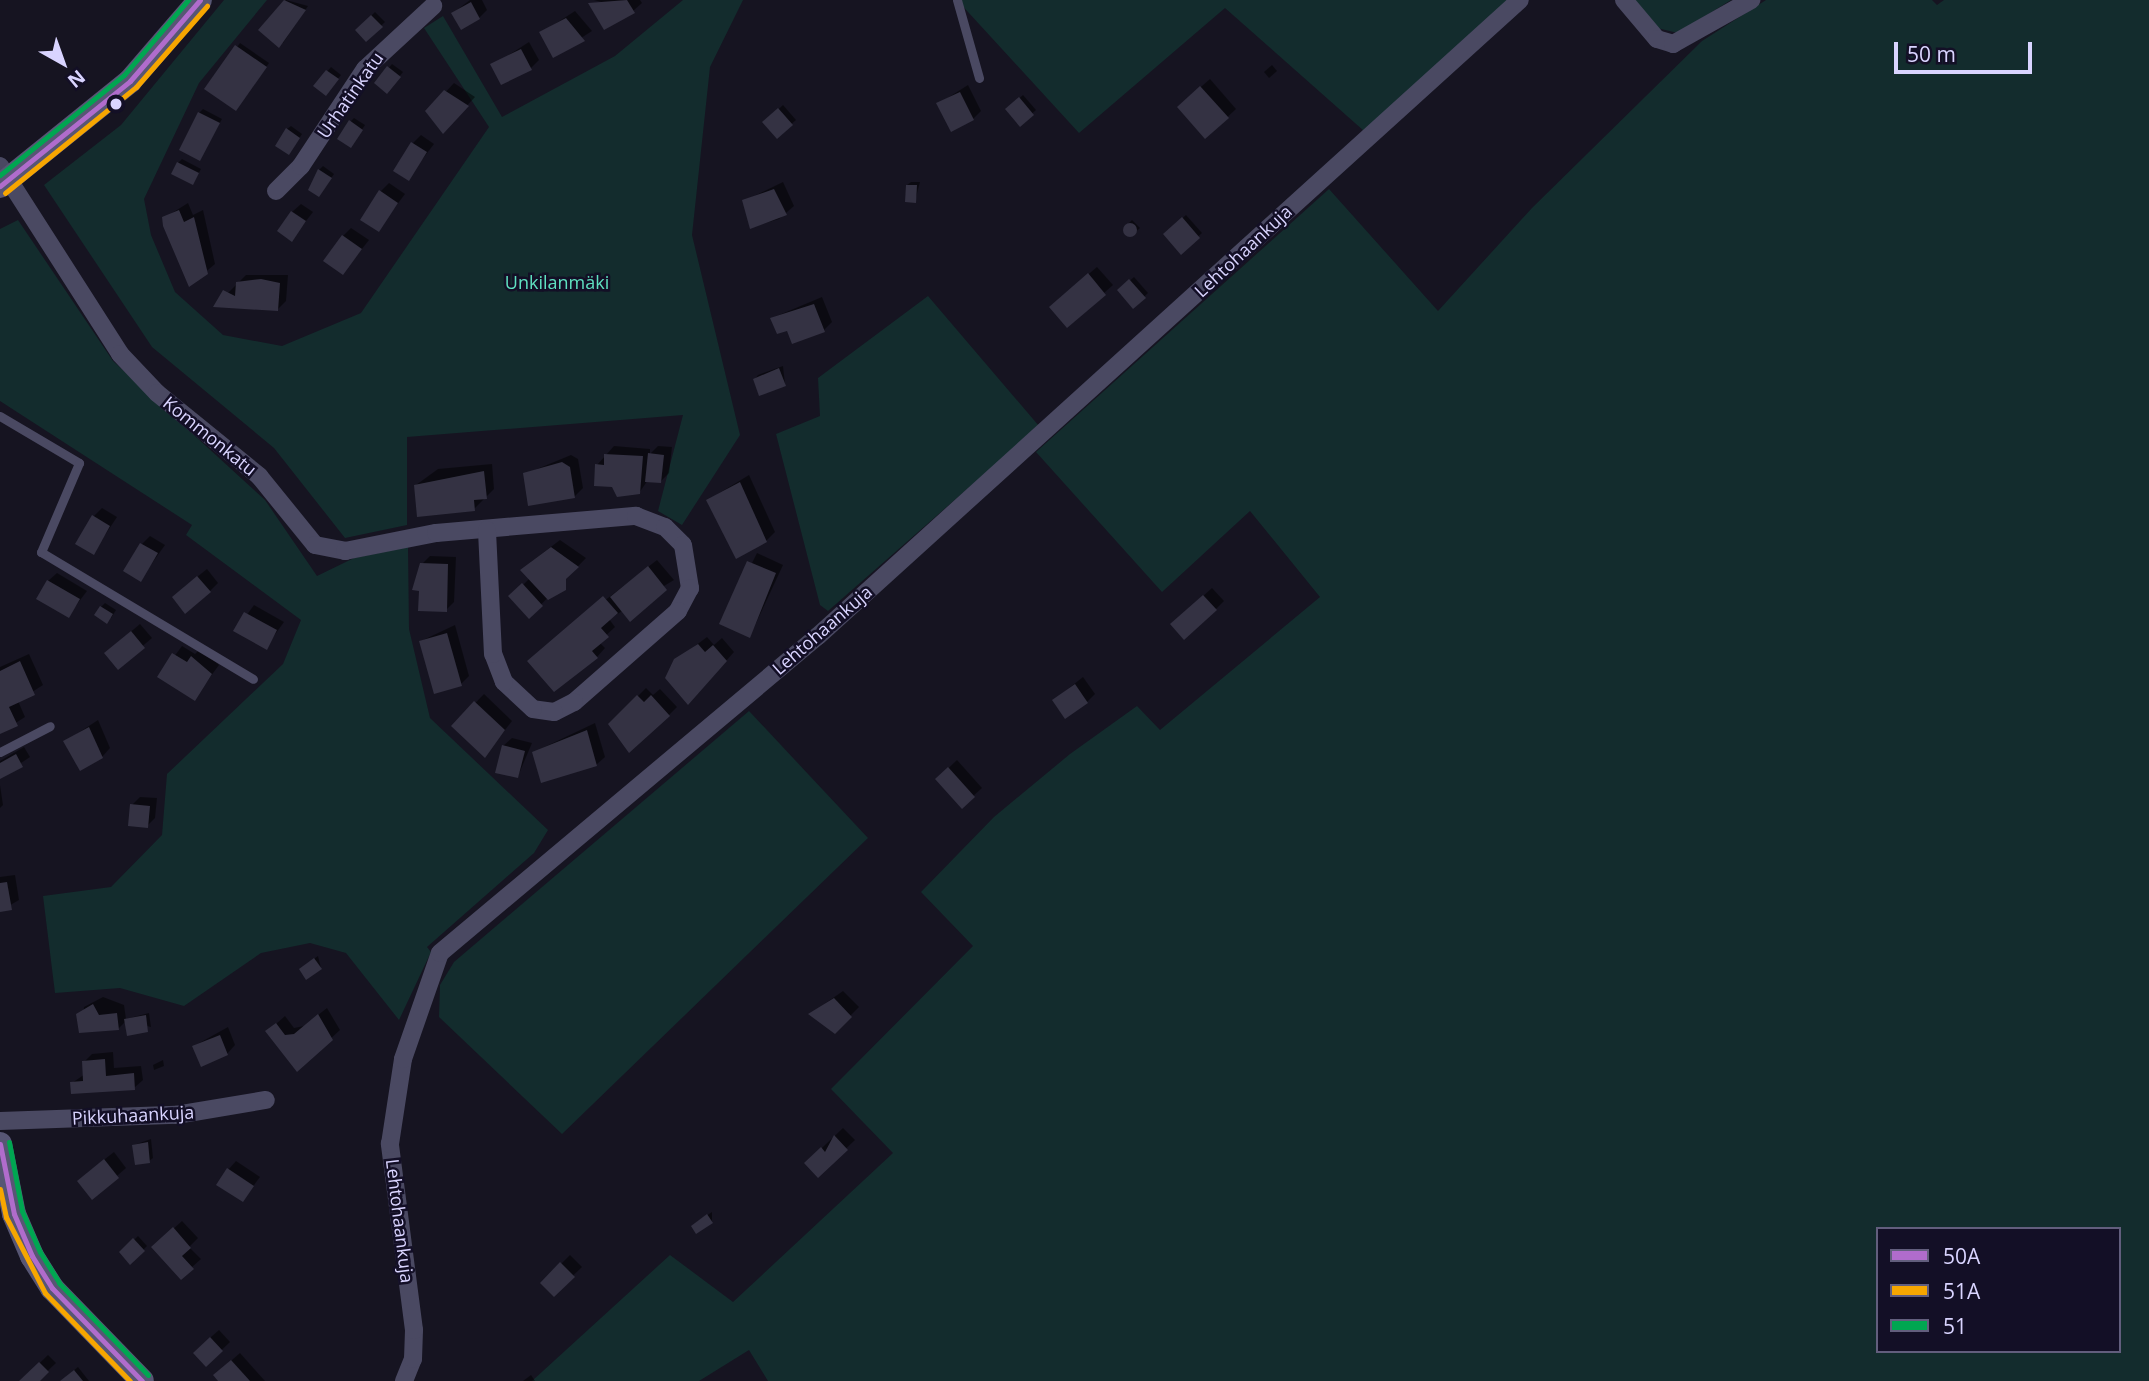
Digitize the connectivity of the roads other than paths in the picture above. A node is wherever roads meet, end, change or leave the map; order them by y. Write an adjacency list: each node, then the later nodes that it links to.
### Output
1 (200, 0): 8 (street)
2 (957, 0): 7 (lane)
3 (1520, 0): 19 (street, Lehtohaankuja)
4 (1625, 0): 5 (street)
5 (1751, 0)
6 (435, 2): 9 (street, Urhatinkatu)
7 (979, 78)
8 (3, 177): 11 (street, Kommonkatu)
9 (276, 191)
10 (0, 416): 12 (lane)
11 (487, 530): 11 (street, Kommonkatu)
12 (253, 679)
13 (50, 726): 14 (lane)
14 (0, 752)
15 (266, 1100): 16 (street, Pikkuhaankuja)
16 (0, 1121)
17 (0, 1144): 18 (street)
18 (142, 1381)
19 (404, 1381)

